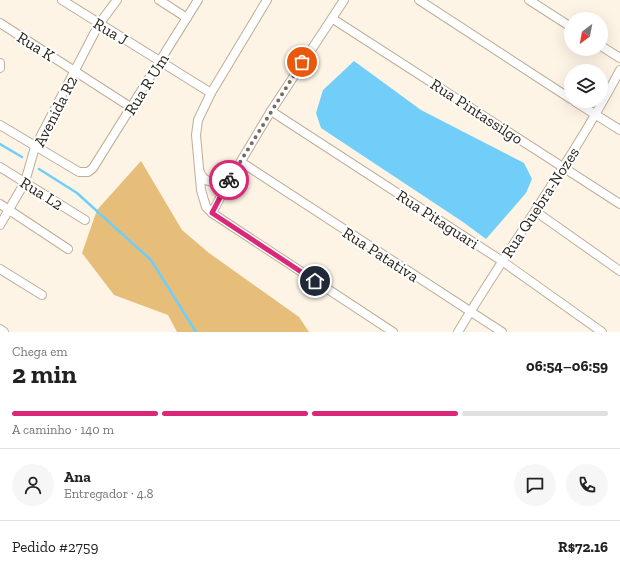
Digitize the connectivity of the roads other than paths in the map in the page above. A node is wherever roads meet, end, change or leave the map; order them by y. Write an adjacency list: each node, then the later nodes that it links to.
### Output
1 (62, 0): 13 (street, Rua J)
2 (117, 0): 13 (street, Avenida R2)
3 (160, 0): 9 (street)
4 (198, 0): 9 (street, Rua R Um)
5 (344, 0): 10 (street)
6 (419, 0): 22 (street)
7 (529, 0): 11 (street)
8 (263, 1): 21 (street)
9 (188, 18): 16 (street, Rua R Um)
10 (333, 19): 25 (street); 31 (street, Rua Pintassilgo)
11 (564, 22)
12 (0, 23): 19 (street, Rua K)
13 (100, 24): 16 (street, Rua J); 19 (street, Avenida R2)
14 (608, 50): 15 (street)
15 (620, 58)
16 (161, 61): 21 (street, Rua J); 23 (street, Rua R Um)
17 (0, 63): 18 (street)
18 (0, 68)
19 (75, 70): 23 (street, Rua K); 29 (street, Avenida R2)
20 (620, 70): 26 (street, Rua Quebra-Nozes)
21 (211, 93): 33 (street)
22 (564, 94)
23 (132, 108): 29 (street, Rua R Um)
24 (585, 108): 26 (street)
25 (271, 112): 30 (street); 44 (street, Rua Pitaguari)
26 (596, 115): 28 (street); 31 (street, Rua Quebra-Nozes)
27 (0, 125): 29 (street)
28 (620, 130)
29 (35, 146): 35 (street, Avenida R2)
30 (241, 162): 34 (street); 48 (street, Rua Patativa)
31 (563, 166): 37 (street, Rua Pintassilgo); 39 (street, Rua Quebra-Nozes)
32 (0, 167): 35 (street, Rua L2)
33 (199, 170): 34 (street); 40 (street)
34 (229, 181): 40 (street)
35 (25, 182): 38 (street, Avenida R2); 41 (street, Rua L2)
36 (0, 204): 38 (street)
37 (620, 204)
38 (10, 210): 42 (street, Avenida R2); 43 (street)
39 (535, 211): 44 (street, Rua Quebra-Nozes); 46 (street)
40 (212, 213): 51 (street)
41 (85, 220)
42 (0, 225)
43 (68, 249)
44 (502, 261): 48 (street, Rua Quebra-Nozes); 54 (street, Rua Pitaguari)
45 (0, 269): 47 (street)
46 (620, 271)
47 (42, 295)
48 (470, 312): 52 (street, Rua Quebra-Nozes); 53 (street, Rua Patativa)
49 (0, 329): 50 (street)
50 (4, 332)
51 (393, 332)
52 (458, 332)
53 (502, 332)
54 (602, 332)

